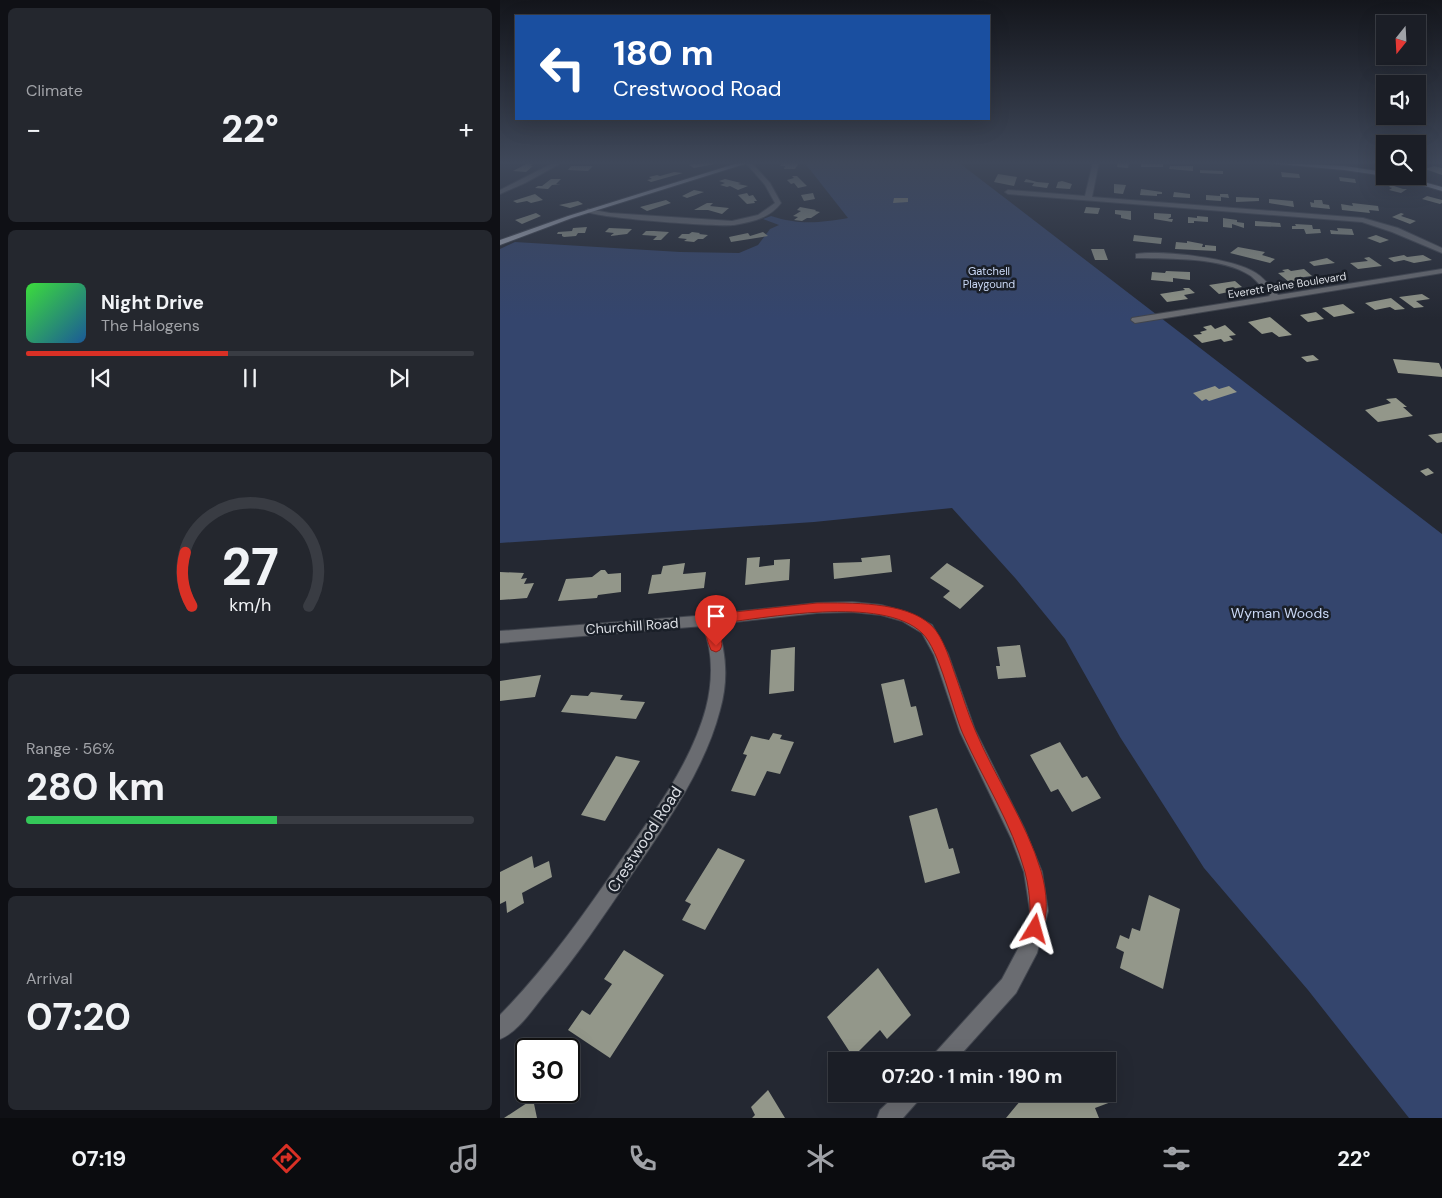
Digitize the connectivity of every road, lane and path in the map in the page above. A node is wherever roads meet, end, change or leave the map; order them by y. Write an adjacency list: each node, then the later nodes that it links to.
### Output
1 (579, 214): 5 (main road)
2 (605, 214): 3 (street)
3 (765, 214)
4 (1290, 214): 6 (street)
5 (500, 243)
6 (1442, 252)
7 (1139, 256): 9 (street)
8 (1442, 271): 9 (street, Everett Paine Boulevard)
9 (1276, 298): 10 (street, Everett Paine Boulevard)
10 (1135, 320)
11 (707, 620): 12 (street, Churchill Road); 13 (street, Crestwood Road); 14 (street, Churchill Road)
12 (500, 637)
13 (500, 1029)
14 (949, 1052)
15 (903, 1102): 16 (street)
16 (888, 1118)

